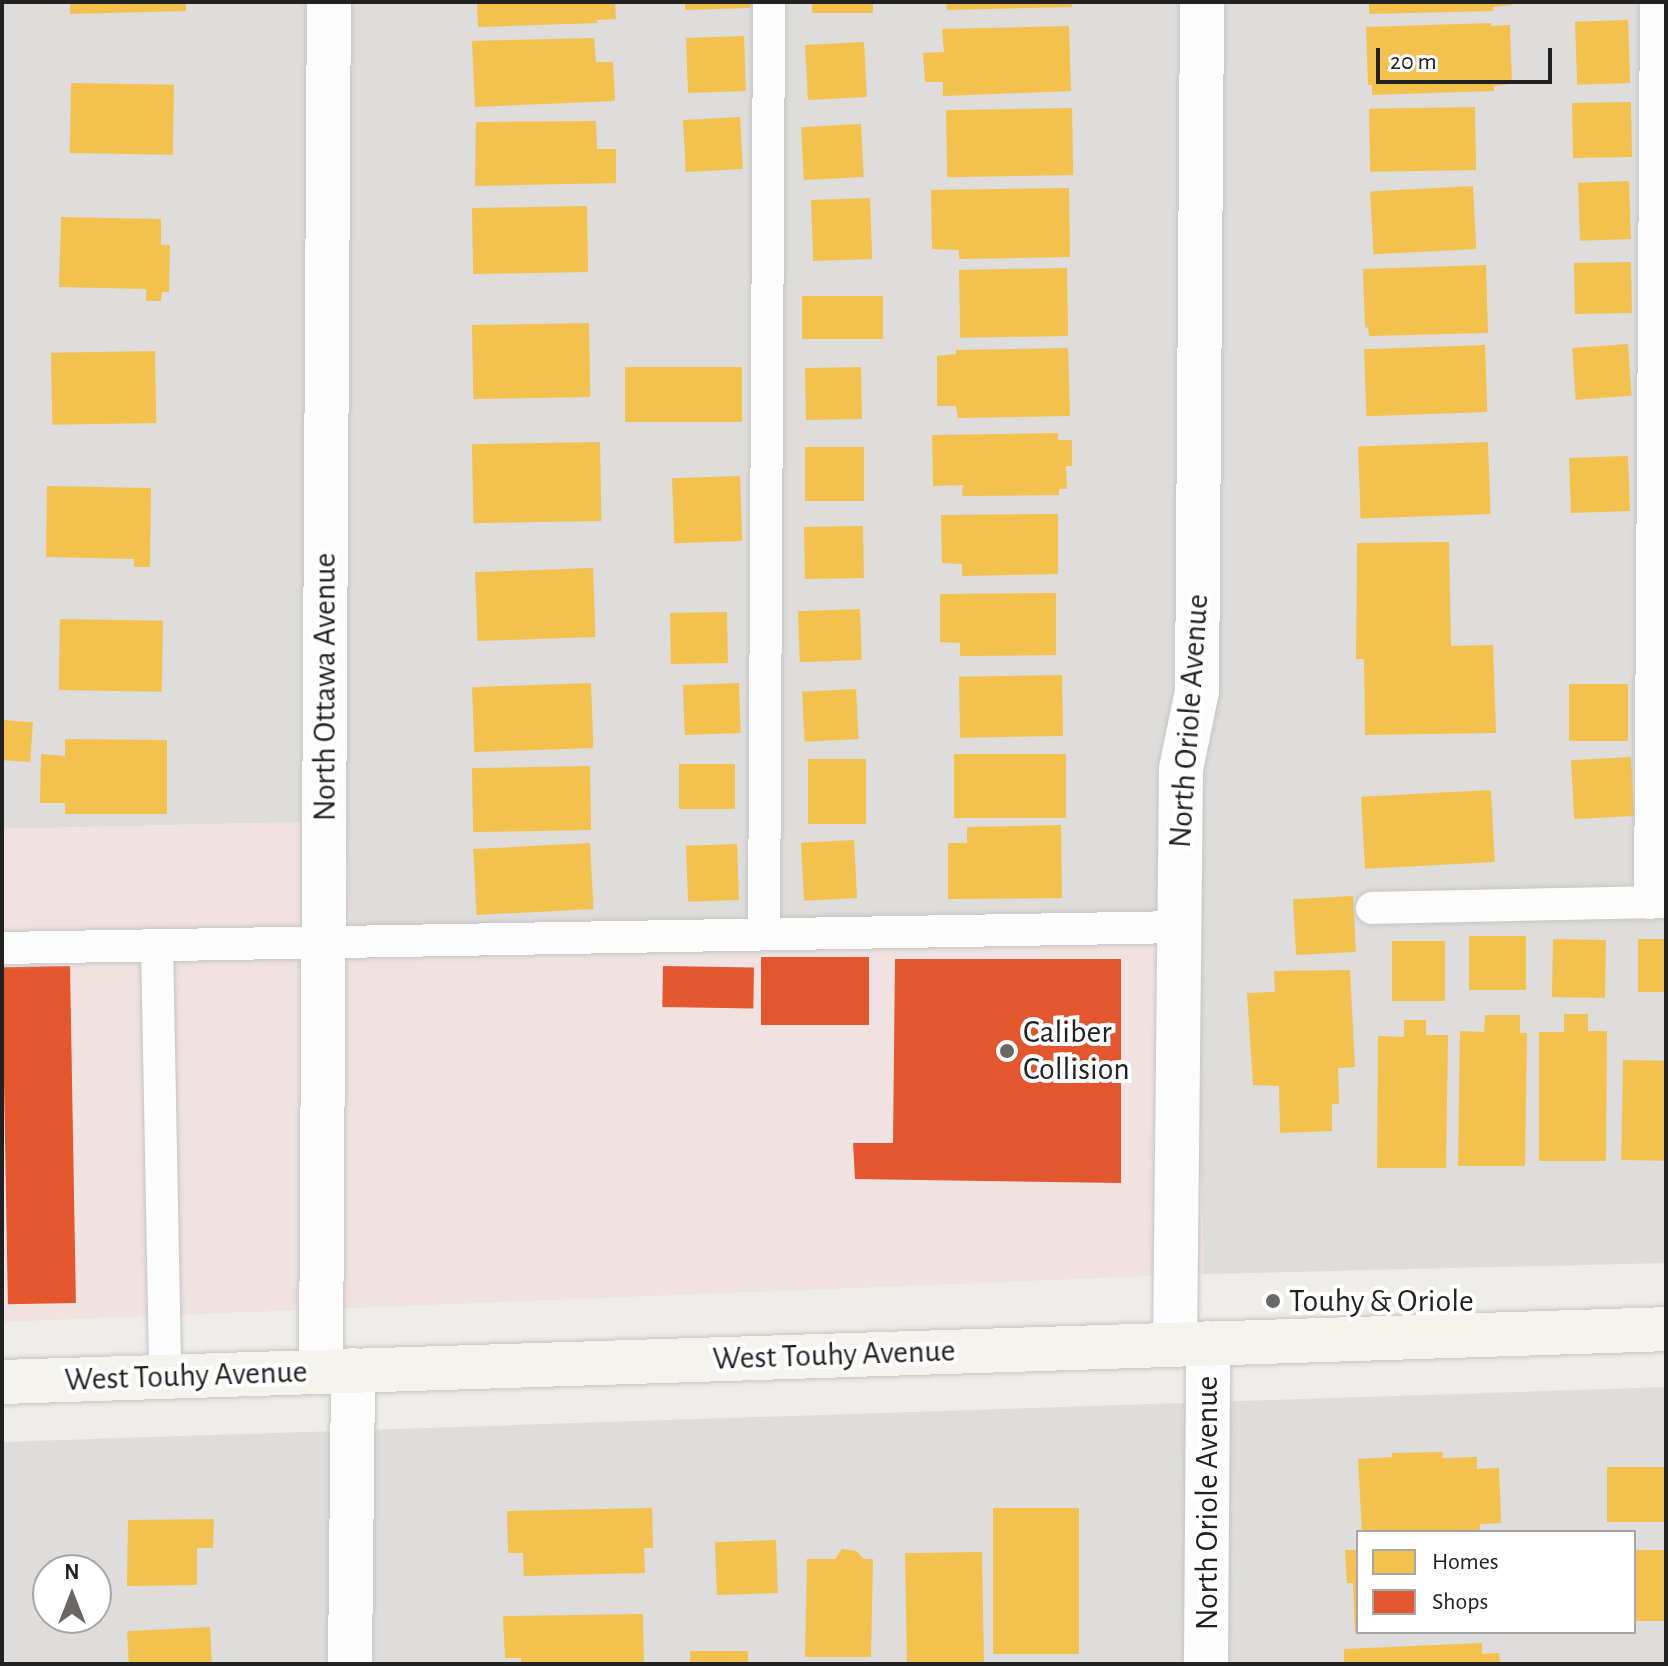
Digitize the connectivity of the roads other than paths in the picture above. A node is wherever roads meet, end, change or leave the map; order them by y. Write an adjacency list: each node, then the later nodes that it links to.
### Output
1 (329, 2): 9 (street, North Ottawa Avenue)
2 (769, 2): 8 (lane)
3 (1202, 2): 7 (street, North Oriole Avenue)
4 (1656, 2): 5 (lane)
5 (1658, 902): 6 (lane)
6 (1372, 908)
7 (1179, 927): 8 (lane); 13 (street, North Oriole Avenue)
8 (764, 934): 9 (lane)
9 (324, 941): 10 (lane); 14 (street, North Ottawa Avenue)
10 (157, 945): 11 (lane); 15 (lane)
11 (2, 948)
12 (1666, 1329): 13 (main road, West Touhy Avenue)
13 (1191, 1344): 14 (main road, West Touhy Avenue); 18 (street, North Oriole Avenue)
14 (337, 1371): 15 (main road, West Touhy Avenue); 17 (street, North Ottawa Avenue)
15 (165, 1377): 16 (main road, West Touhy Avenue)
16 (2, 1382)
17 (350, 1664)
18 (1206, 1664)

